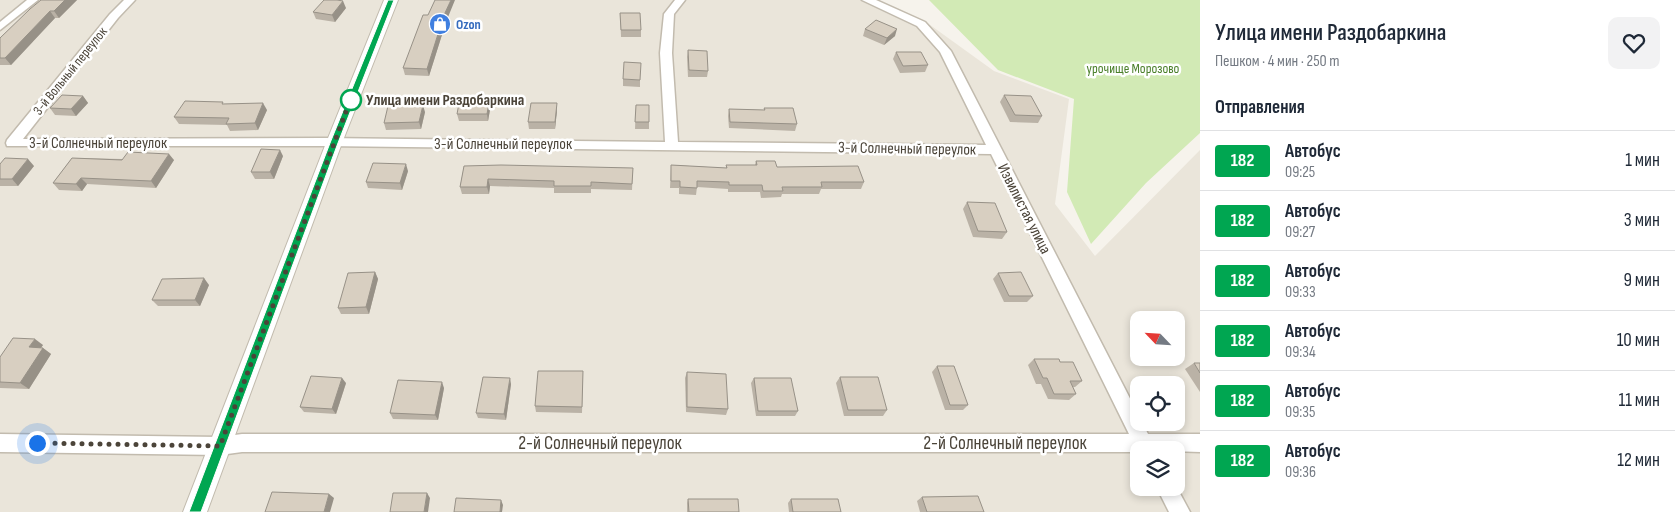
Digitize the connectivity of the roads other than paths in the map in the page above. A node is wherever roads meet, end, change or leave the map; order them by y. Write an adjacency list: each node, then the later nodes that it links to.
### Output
1 (33, 0): 6 (street)
2 (130, 0): 7 (street, 3-й Вольный переулок)
3 (391, 0): 8 (street)
4 (680, 0): 9 (street)
5 (867, 0): 10 (street, Извилистая улица)
6 (0, 27)
7 (12, 143): 8 (street, 3-й Солнечный переулок)
8 (334, 143): 9 (street, 3-й Солнечный переулок); 15 (street)
9 (672, 145): 10 (street, 3-й Солнечный переулок)
10 (993, 150): 11 (street, Извилистая улица)
11 (1142, 441)
12 (0, 443): 15 (street, 2-й Солнечный переулок)
13 (1200, 443): 14 (street, 2-й Солнечный переулок)
14 (1185, 444)
15 (220, 446): 16 (street, 2-й Солнечный переулок); 18 (street)
16 (1130, 446)
17 (1171, 496): 19 (street)
18 (195, 512)
19 (1180, 512)

